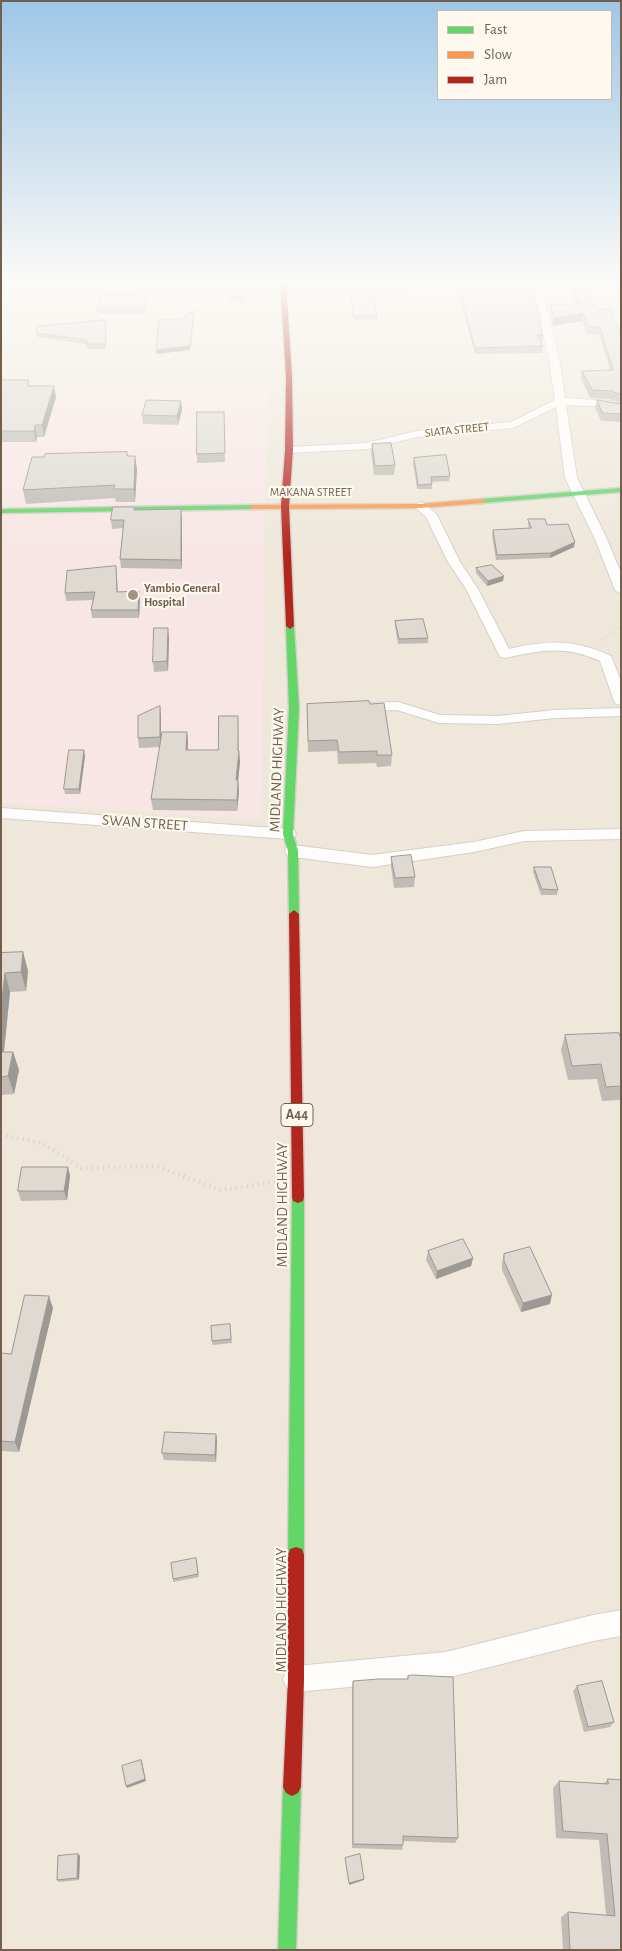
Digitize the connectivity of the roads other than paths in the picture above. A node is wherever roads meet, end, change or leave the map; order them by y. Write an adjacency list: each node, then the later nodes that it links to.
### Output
1 (289, 372): 5 (main road, MIDLAND HIGHWAY / A44)
2 (556, 372): 3 (street)
3 (560, 401): 4 (street); 5 (street, SIATA STREET); 7 (street)
4 (621, 408)
5 (289, 450): 8 (main road, MIDLAND HIGHWAY / A44)
6 (621, 490): 7 (main road, MAKANA STREET)
7 (578, 492): 9 (main road, MAKANA STREET); 11 (street)
8 (286, 506): 9 (main road, MAKANA STREET); 10 (main road, MAKANA STREET); 14 (main road, MIDLAND HIGHWAY / A44)
9 (420, 506): 12 (street)
10 (1, 511)
11 (621, 590)
12 (621, 701)
13 (350, 707): 16 (street)
14 (294, 708): 15 (street); 18 (main road, MIDLAND HIGHWAY / A44)
15 (313, 708)
16 (621, 712)
17 (1, 813): 18 (street, SWAN STREET)
18 (288, 834): 20 (main road, MIDLAND HIGHWAY / A44)
19 (621, 834): 20 (street)
20 (293, 851): 22 (main road, MIDLAND HIGHWAY / A44)
21 (621, 1623): 22 (street)
22 (296, 1679): 23 (main road, MIDLAND HIGHWAY / A44)
23 (287, 1950)

